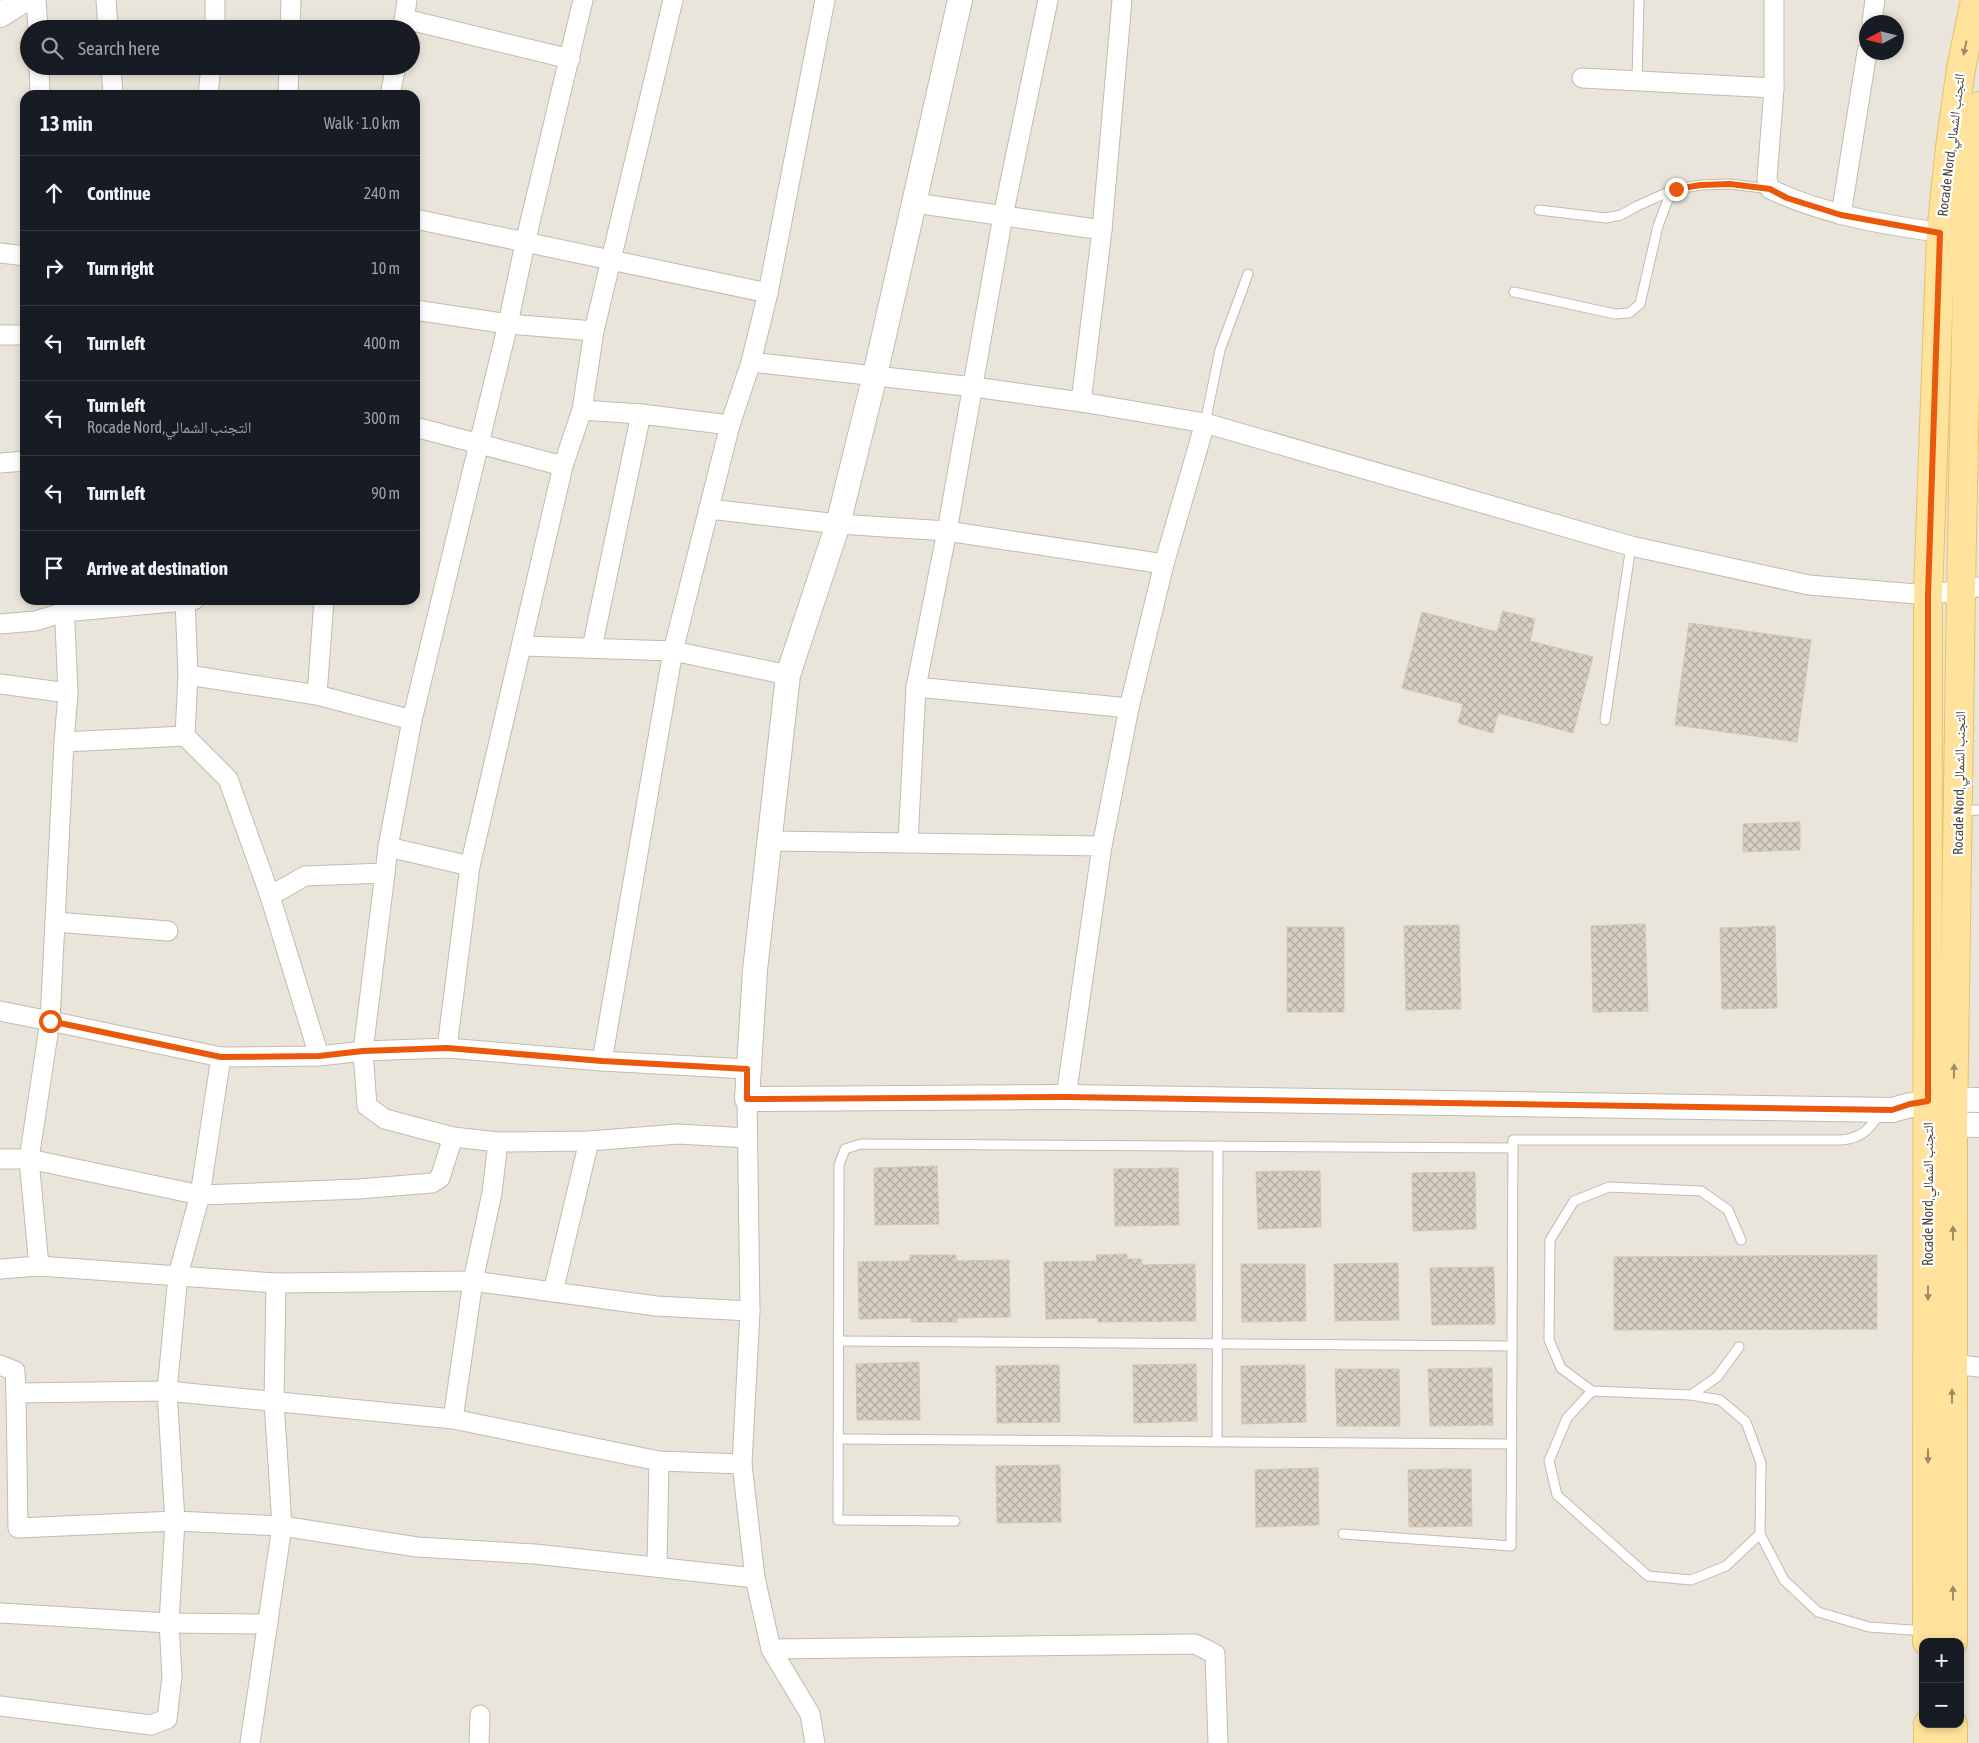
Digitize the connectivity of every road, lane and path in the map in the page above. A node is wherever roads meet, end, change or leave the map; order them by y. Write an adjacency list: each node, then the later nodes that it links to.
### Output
1 (24, 0): 17 (street)
2 (36, 0): 19 (street)
3 (106, 0): 20 (street)
4 (216, 0): 21 (street)
5 (291, 0): 22 (street)
6 (407, 0): 23 (street)
7 (584, 0): 25 (street)
8 (673, 0): 55 (street)
9 (825, 0): 57 (street)
10 (960, 0): 44 (street)
11 (1048, 0): 47 (street)
12 (1122, 0): 49 (street)
13 (1639, 0): 33 (lane)
14 (1774, 0): 34 (street)
15 (1876, 0): 18 (street)
16 (1975, 0): 41 (main road, Rocade Nord,التجنب الشمالي, one-way to 41)
17 (0, 15)
18 (1873, 15)
19 (37, 20)
20 (107, 20)
21 (215, 20)
22 (290, 20)
23 (404, 20)
24 (420, 27): 25 (street)
25 (570, 58): 52 (street)
26 (1866, 60): 46 (street)
27 (39, 75): 35 (street)
28 (111, 75): 36 (street)
29 (210, 75): 37 (street)
30 (289, 75): 38 (street)
31 (394, 75): 39 (street)
32 (1582, 78): 33 (street)
33 (1637, 81): 34 (street)
34 (1774, 88): 43 (street)
35 (40, 90)
36 (112, 90)
37 (209, 90)
38 (288, 90)
39 (391, 90)
40 (1979, 106): 41 (main road, Rocade Nord,التجنب الشمالي)
41 (1967, 150): 50 (main road, Rocade Nord,التجنب الشمالي); 51 (main road, Rocade Nord,التجنب الشمالي)
42 (1676, 189): 43 (lane); 45 (lane); 58 (lane)
43 (1770, 189): 46 (street)
44 (915, 202): 47 (street); 65 (street)
45 (1539, 210)
46 (1841, 215): 50 (street)
47 (1003, 216): 49 (street); 66 (street)
48 (420, 220): 52 (street)
49 (1102, 230): 67 (street)
50 (1940, 233): 51 (street); 83 (main road, Rocade Nord,التجنب الشمالي)
51 (1968, 237): 82 (main road, Rocade Nord,التجنب الشمالي)
52 (525, 243): 55 (street); 60 (street)
53 (0, 253): 54 (street)
54 (20, 255)
55 (612, 261): 57 (street); 61 (street)
56 (1248, 274): 70 (lane)
57 (768, 292): 64 (street)
58 (1514, 292)
59 (420, 311): 60 (street)
60 (508, 324): 61 (street); 73 (street)
61 (594, 331): 68 (street)
62 (0, 335): 63 (street)
63 (20, 335)
64 (751, 362): 65 (street); 71 (street)
65 (875, 376): 66 (street); 78 (street)
66 (974, 387): 67 (street); 79 (street)
67 (1081, 402): 70 (street)
68 (582, 410): 69 (street); 76 (street)
69 (641, 414): 71 (street); 90 (street)
70 (1205, 422): 80 (street); 81 (street)
71 (730, 425): 77 (street)
72 (420, 428): 73 (street)
73 (478, 442): 76 (street); 99 (street)
74 (20, 461): 75 (street)
75 (0, 463)
76 (564, 466): 89 (street)
77 (709, 509): 78 (street); 91 (street)
78 (838, 524): 79 (street); 93 (street)
79 (947, 531): 81 (street); 95 (street)
80 (1631, 546): 83 (street); 100 (lane)
81 (1164, 564): 98 (street)
82 (1970, 588): 83 (street); 103 (main road, Rocade Nord,التجنب الشمالي)
83 (1928, 595): 124 (main road, Rocade Nord,التجنب الشمالي)
84 (85, 605): 87 (street)
85 (185, 605): 92 (street)
86 (324, 605): 97 (street)
87 (65, 606): 88 (street); 96 (street)
88 (0, 624)
89 (523, 646): 90 (street); 108 (street)
90 (592, 648): 91 (street)
91 (673, 651): 93 (street); 119 (street)
92 (188, 675): 97 (street); 101 (street)
93 (788, 675): 104 (street)
94 (0, 684): 96 (street)
95 (916, 686): 98 (street); 105 (street)
96 (68, 693): 102 (street)
97 (317, 695): 99 (street)
98 (1129, 708): 106 (street)
99 (412, 720): 107 (street)
100 (1605, 720)
101 (185, 736): 102 (street); 110 (street)
102 (64, 742): 111 (street)
103 (1969, 810): 124 (main road, Rocade Nord,التجنب الشمالي, one-way to 103)
104 (771, 840): 105 (street); 120 (street)
105 (908, 844): 106 (street)
106 (1102, 846): 121 (street)
107 (388, 847): 108 (street); 109 (street)
108 (470, 866): 115 (street)
109 (385, 873): 110 (street); 116 (street)
110 (270, 896): 117 (street)
111 (55, 922): 112 (street); 114 (street)
112 (168, 931)
113 (0, 1012): 114 (street)
114 (50, 1021): 118 (street); 132 (street)
115 (447, 1048): 116 (street); 119 (street)
116 (363, 1051): 117 (street); 125 (street)
117 (319, 1056): 118 (street)
118 (221, 1057): 133 (street)
119 (602, 1061): 120 (street)
120 (747, 1069): 122 (street)
121 (1066, 1097): 122 (street); 123 (street)
122 (747, 1099): 126 (street)
123 (1888, 1110): 124 (street); 130 (lane)
124 (1954, 1112): 146 (main road, Rocade Nord,التجنب الشمالي, one-way to 124); 170 (main road, Rocade Nord,التجنب الشمالي, one-way to 170)
125 (453, 1137): 128 (street); 133 (street)
126 (748, 1138): 127 (street); 141 (street)
127 (589, 1141): 128 (street); 140 (street)
128 (498, 1142): 138 (street)
129 (1218, 1146): 130 (lane); 142 (lane); 143 (lane)
130 (1513, 1148): 144 (lane)
131 (0, 1159): 132 (street)
132 (29, 1160): 133 (street); 135 (street)
133 (200, 1195): 137 (street)
134 (1741, 1240): 150 (lane)
135 (38, 1266): 136 (street); 137 (street)
136 (0, 1269)
137 (178, 1275): 139 (street); 149 (street)
138 (473, 1281): 139 (street); 140 (street); 154 (street)
139 (276, 1283): 153 (street)
140 (553, 1292): 141 (street)
141 (750, 1311): 159 (street)
142 (838, 1341): 143 (lane); 155 (lane)
143 (1217, 1344): 144 (lane); 156 (lane)
144 (1512, 1346): 157 (lane)
145 (1739, 1346): 152 (lane)
146 (1952, 1364): 148 (street); 171 (main road, Rocade Nord,التجنب الشمالي, one-way to 146)
147 (0, 1365): 151 (street)
148 (1979, 1367)
149 (167, 1391): 151 (street); 153 (street); 160 (street)
150 (1592, 1391): 152 (lane); 164 (lane)
151 (16, 1393): 160 (street)
152 (1691, 1395): 164 (lane)
153 (274, 1401): 154 (street); 162 (street)
154 (453, 1419): 158 (street)
155 (838, 1440): 156 (lane); 161 (lane)
156 (1217, 1442): 157 (lane)
157 (1511, 1444): 163 (lane)
158 (659, 1461): 159 (street); 165 (street)
159 (742, 1464): 166 (street)
160 (175, 1520): 162 (street); 168 (street)
161 (955, 1521)
162 (282, 1526): 165 (street); 169 (street)
163 (1343, 1534)
164 (1760, 1534): 170 (lane)
165 (657, 1567): 166 (street)
166 (755, 1578): 172 (street)
167 (0, 1613): 168 (street)
168 (168, 1623): 169 (street); 173 (street)
169 (268, 1624): 177 (street)
170 (1927, 1637)
171 (1953, 1638)
172 (771, 1649): 179 (street); 180 (street)
173 (0, 1706)
174 (480, 1715): 178 (street)
175 (1928, 1728): 181 (main road)
176 (1953, 1728): 182 (main road)
177 (250, 1743)
178 (479, 1743)
179 (815, 1743)
180 (1218, 1743)
181 (1928, 1743)
182 (1953, 1743)

